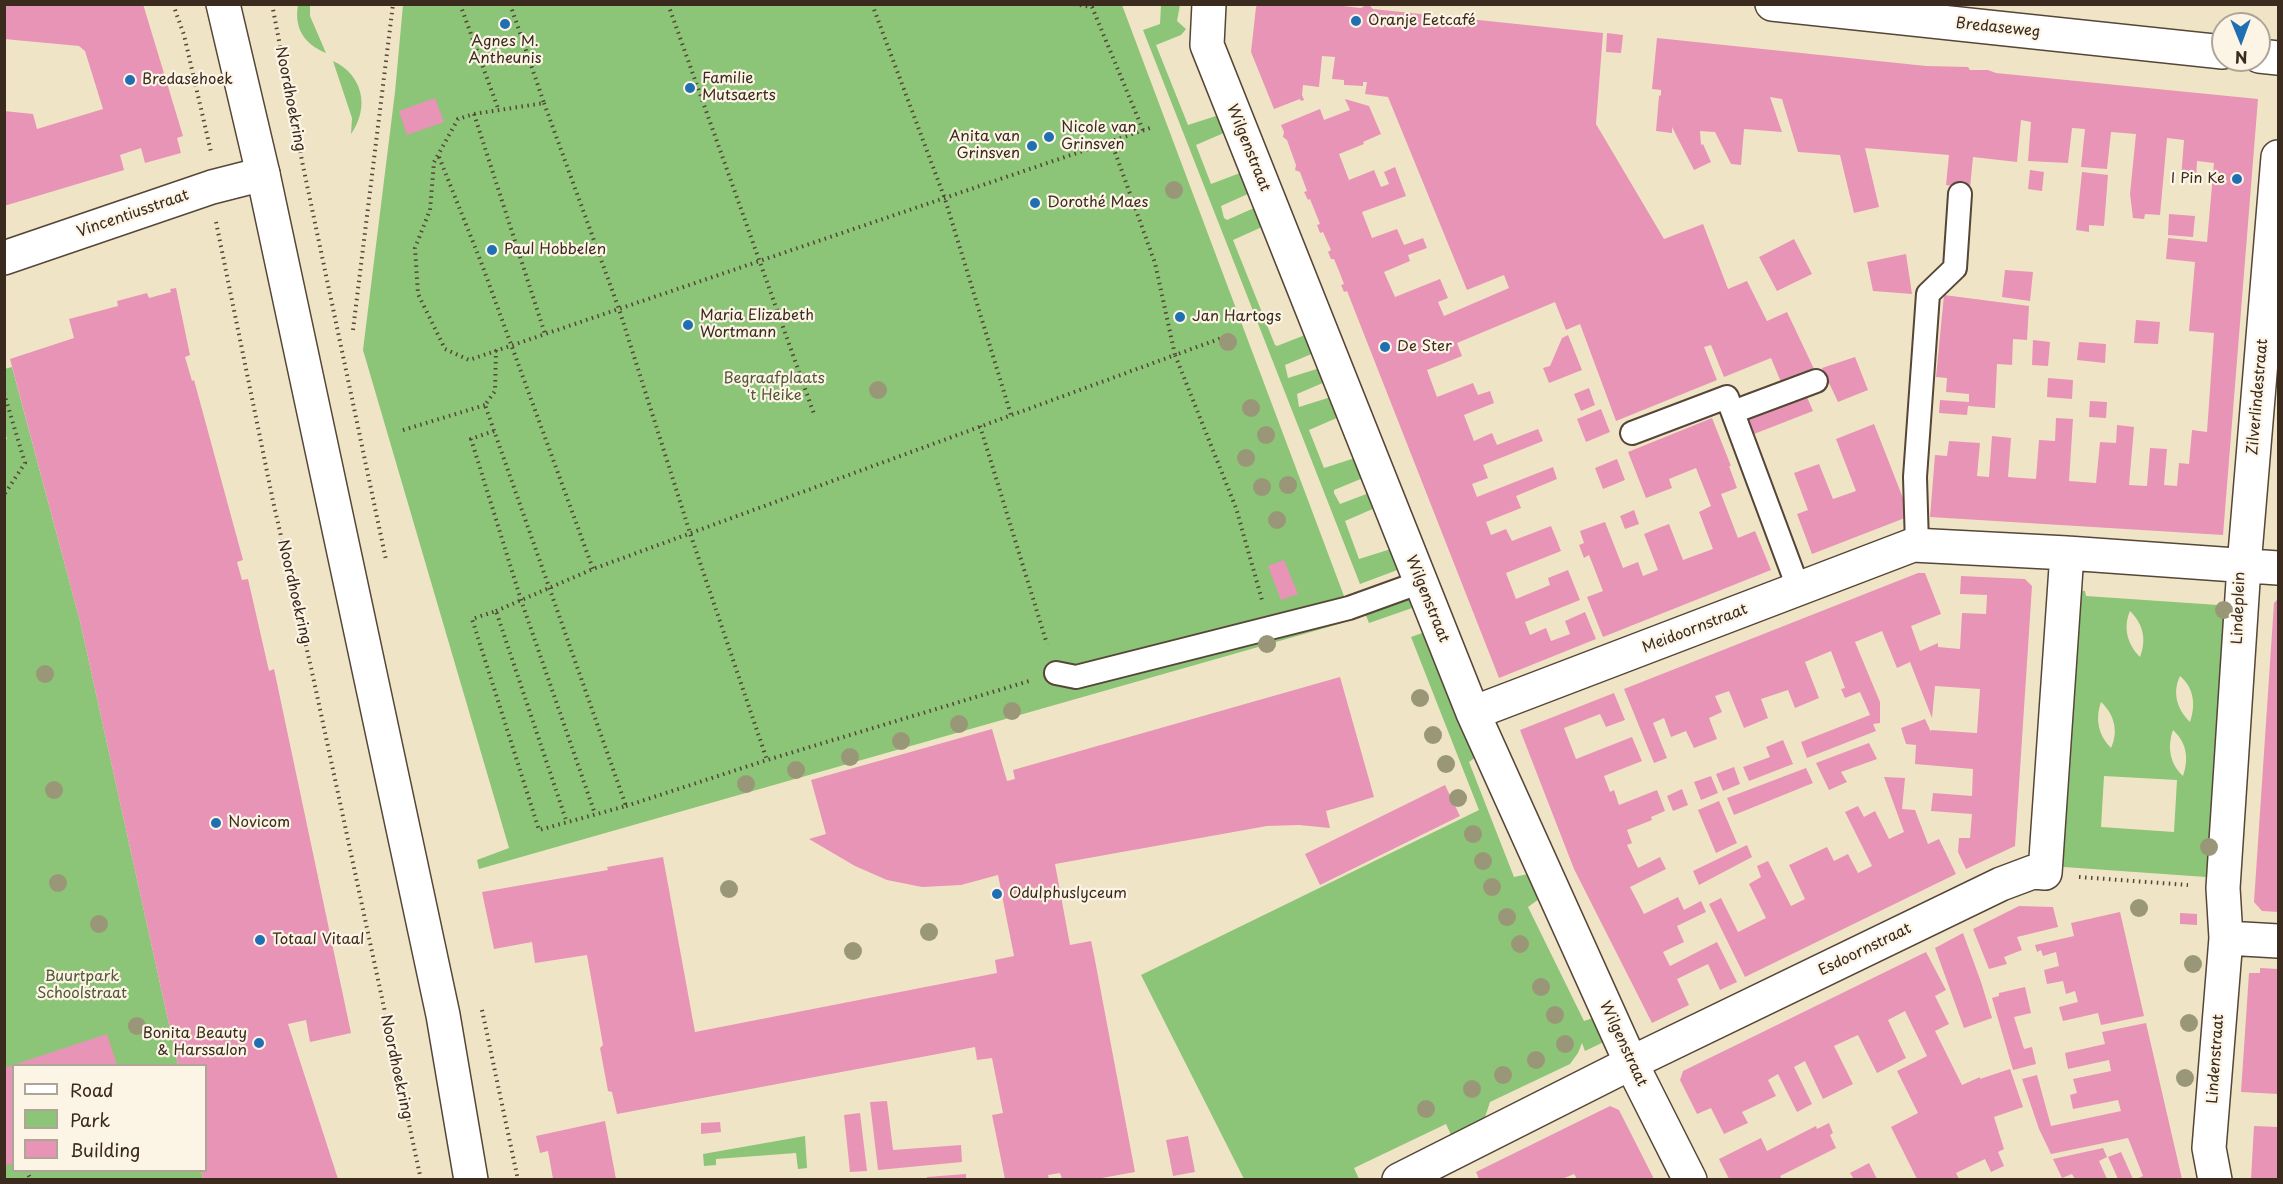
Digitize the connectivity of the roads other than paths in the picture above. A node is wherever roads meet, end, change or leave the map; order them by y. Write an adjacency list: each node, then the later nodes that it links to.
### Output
1 (223, 4): 7 (street)
2 (1209, 4): 17 (street, Wilgenstraat)
3 (1772, 4): 4 (street, Bredaseweg)
4 (1842, 8): 5 (street, Bredaseweg)
5 (2211, 51)
6 (2278, 157): 15 (street, Zilverlindestraat)
7 (263, 174): 9 (street, Vincentiusstraat); 24 (street)
8 (1960, 194): 13 (lane)
9 (4, 258)
10 (1816, 381): 11 (lane)
11 (1732, 412): 12 (lane); 18 (lane)
12 (1632, 433)
13 (1917, 545): 14 (street, Lindeplein); 18 (street, Meidoornstraat)
14 (2067, 553): 15 (street, Lindeplein); 23 (street, Esdoornstraat)
15 (2244, 566): 16 (street); 21 (street, Lindeplein)
16 (2278, 568)
17 (1421, 582): 19 (lane); 20 (street, Wilgenstraat)
18 (1799, 590): 20 (street, Meidoornstraat)
19 (1056, 673)
20 (1473, 713): 23 (street, Wilgenstraat)
21 (2226, 938): 22 (street); 27 (street, Lindenstraat)
22 (2278, 941)
23 (1631, 1063): 25 (street, Esdoornstraat); 26 (street, Wilgenstraat)
24 (471, 1179)
25 (1399, 1179)
26 (1690, 1179)
27 (2215, 1179)

